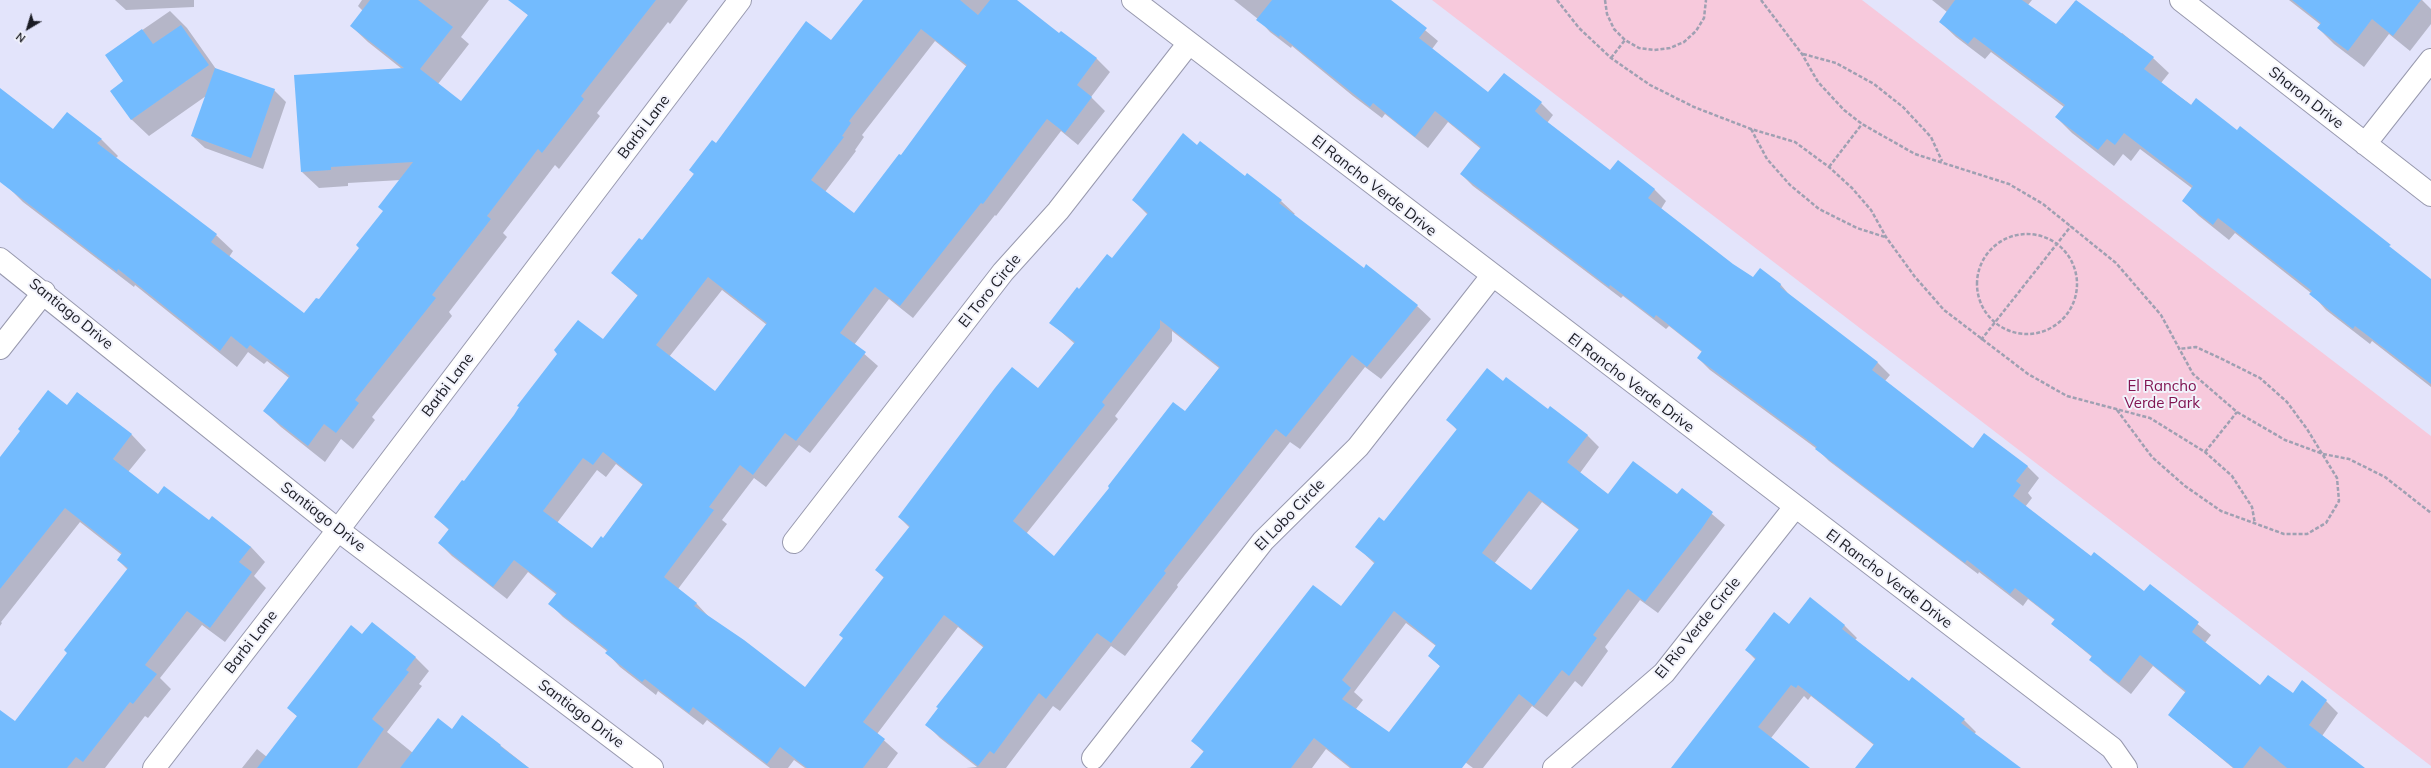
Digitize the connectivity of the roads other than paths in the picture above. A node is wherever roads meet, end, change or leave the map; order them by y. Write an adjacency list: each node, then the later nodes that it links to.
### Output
1 (740, 0): 13 (street, Barbi Lane)
2 (1133, 0): 4 (street, El Rancho Verde Drive)
3 (2181, 0): 6 (street, Sharon Drive)
4 (1189, 43): 9 (street, El Rancho Verde Drive); 14 (street, El Toro Circle)
5 (2431, 60): 6 (street)
6 (2365, 144): 7 (street, Sharon Drive)
7 (2431, 195)
8 (0, 259): 10 (street, Santiago Drive)
9 (1492, 276): 12 (street, El Rancho Verde Drive); 15 (street, El Lobo Circle)
10 (44, 292): 11 (street); 13 (street, Santiago Drive)
11 (0, 348)
12 (1795, 507): 18 (street, El Rio Verde Circle); 19 (street, El Rancho Verde Drive)
13 (338, 530): 16 (street, Barbi Lane); 17 (street, Santiago Drive)
14 (794, 542)
15 (1093, 758)
16 (154, 768)
17 (652, 768)
18 (1554, 768)
19 (2126, 768)

